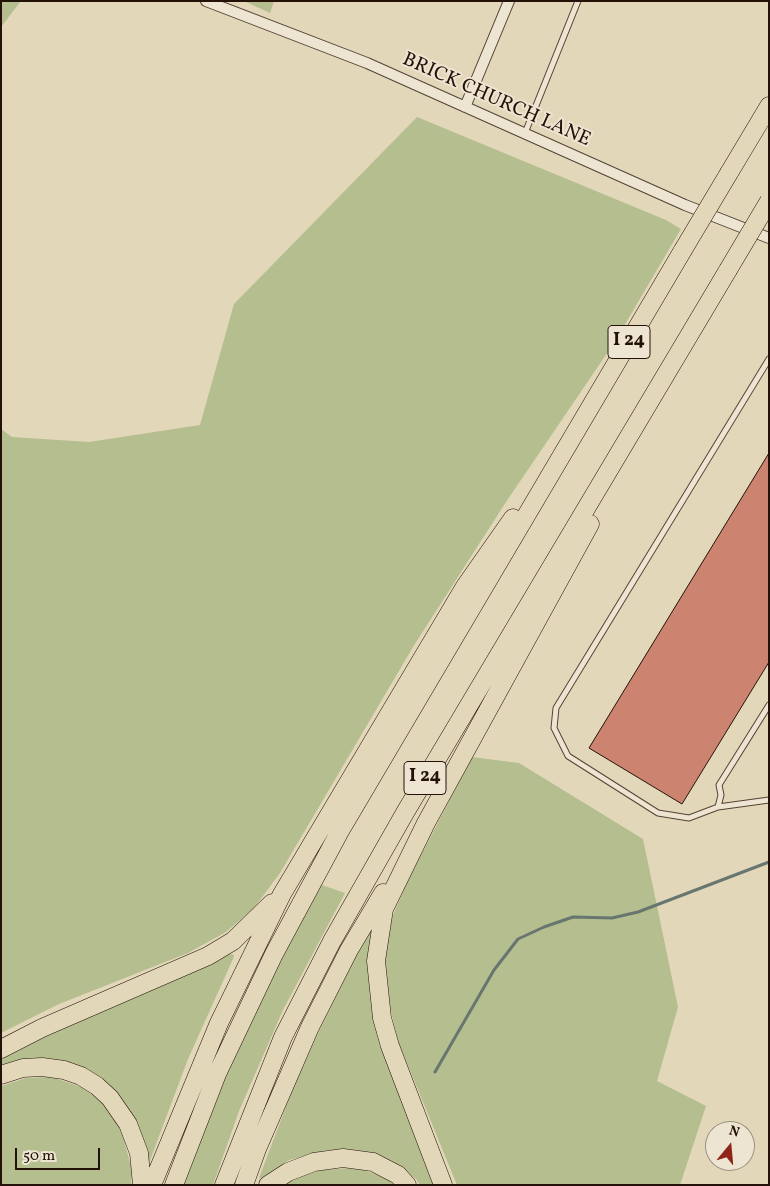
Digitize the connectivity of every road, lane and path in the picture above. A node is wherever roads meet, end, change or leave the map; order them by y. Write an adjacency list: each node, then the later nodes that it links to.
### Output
1 (206, 1): 5 (street, BRICK CHURCH LANE)
2 (509, 1): 5 (street)
3 (578, 1): 6 (lane)
4 (769, 106): 11 (highway, I 24, bridge)
5 (465, 107): 6 (street, BRICK CHURCH LANE)
6 (525, 133): 8 (street, BRICK CHURCH LANE)
7 (769, 201): 10 (highway, I 24, bridge)
8 (769, 238)
9 (769, 359): 14 (lane)
10 (658, 387): 15 (highway); 22 (highway, I 24)
11 (593, 403): 16 (highway); 21 (highway, I 24)
12 (769, 706): 14 (lane)
13 (769, 800): 14 (lane)
14 (718, 807)
15 (426, 822): 23 (highway); 26 (highway)
16 (282, 894): 17 (highway); 20 (highway)
17 (1, 1049)
18 (1, 1075): 19 (highway)
19 (142, 1185)
20 (152, 1185)
21 (174, 1185)
22 (224, 1185)
23 (244, 1185)
24 (268, 1185): 25 (highway)
25 (407, 1185)
26 (443, 1185)

